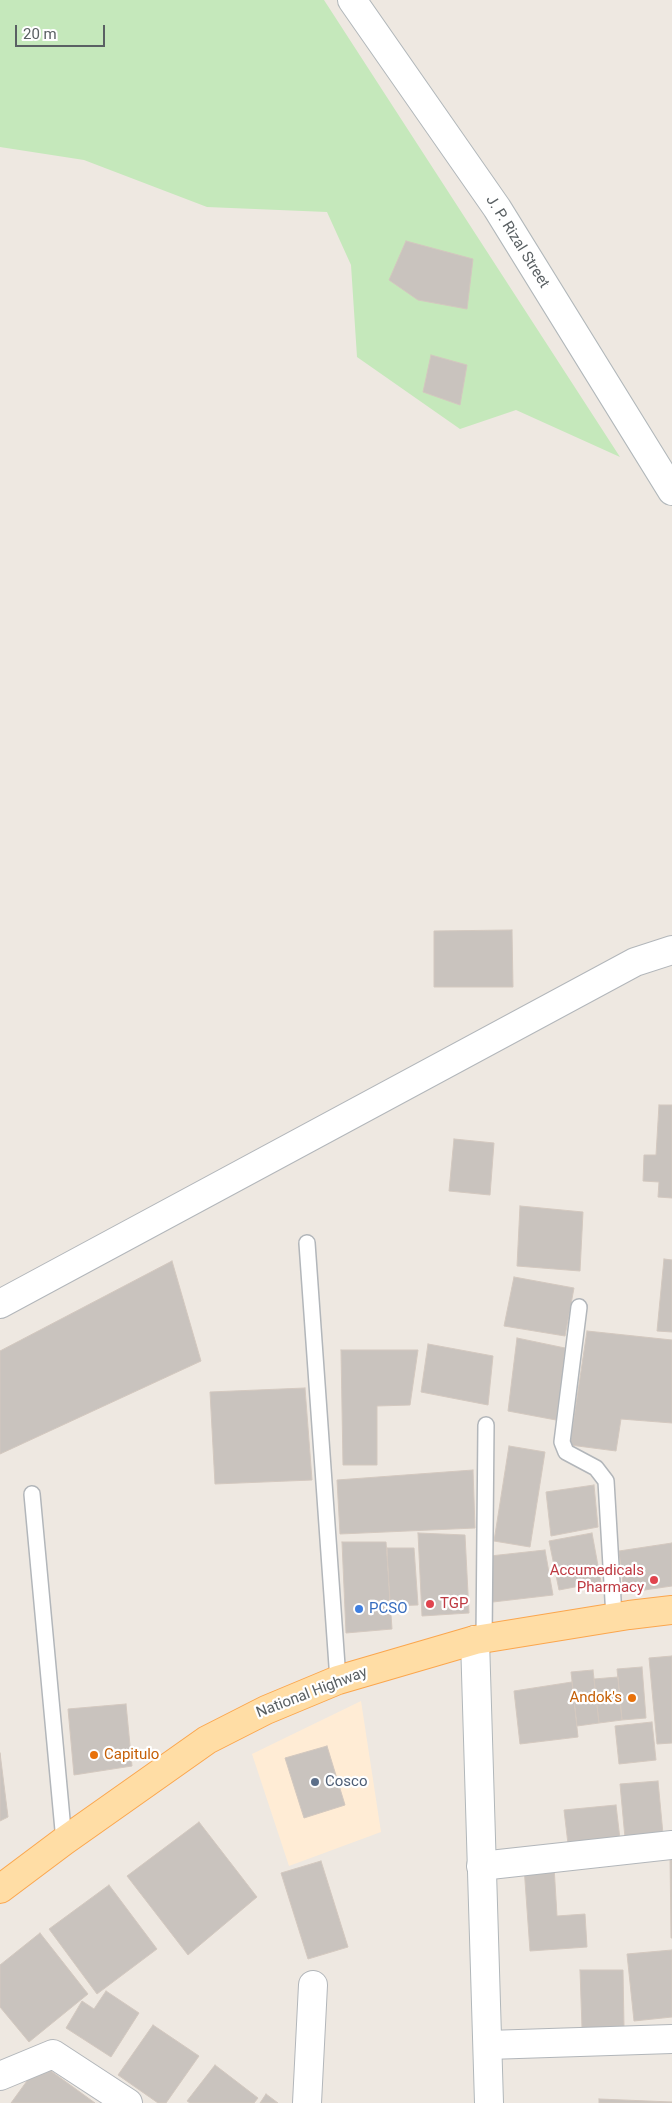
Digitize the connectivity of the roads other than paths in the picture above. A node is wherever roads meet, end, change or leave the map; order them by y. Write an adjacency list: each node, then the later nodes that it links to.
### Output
1 (352, 0): 2 (street, J. P. Rizal Street)
2 (672, 491)
3 (672, 950): 5 (street)
4 (307, 1243): 12 (lane)
5 (0, 1304)
6 (578, 1307): 10 (lane)
7 (486, 1425): 11 (lane)
8 (32, 1494): 13 (lane)
9 (672, 1610): 10 (main road, National Highway)
10 (614, 1617): 11 (main road, National Highway)
11 (480, 1640): 12 (main road, National Highway); 15 (street)
12 (338, 1680): 13 (main road, National Highway)
13 (64, 1841): 16 (main road, National Highway)
14 (672, 1845): 15 (street)
15 (481, 1866): 19 (street)
16 (0, 1889)
17 (313, 1985): 22 (street)
18 (672, 2039): 19 (street)
19 (488, 2045): 23 (street)
20 (0, 2076): 21 (street)
21 (128, 2103)
22 (307, 2103)
23 (490, 2103)

